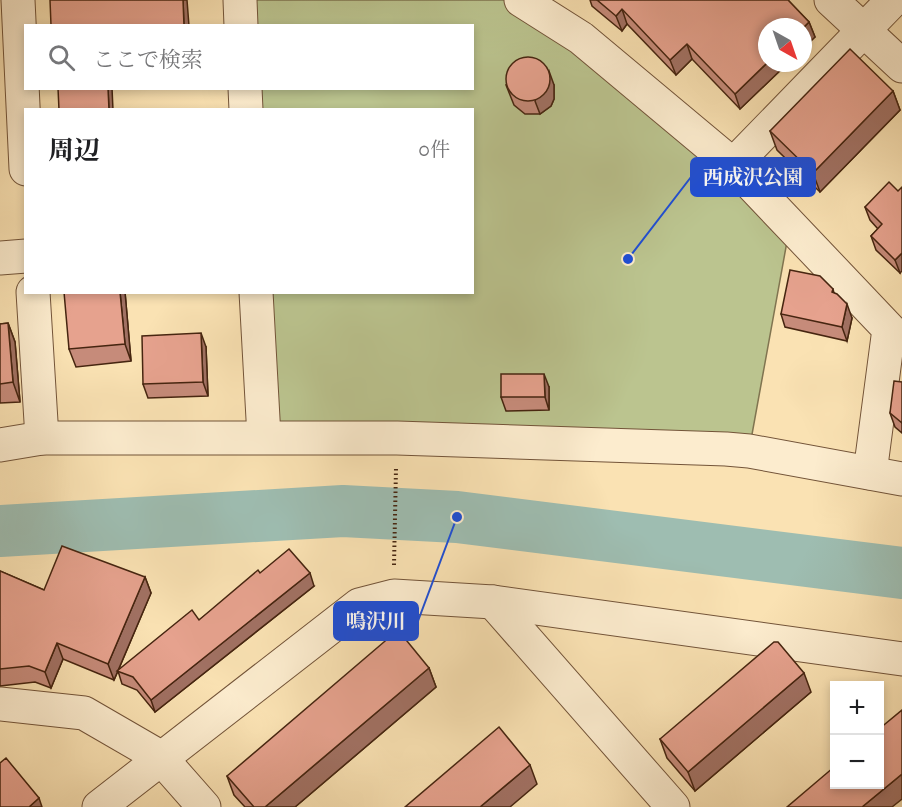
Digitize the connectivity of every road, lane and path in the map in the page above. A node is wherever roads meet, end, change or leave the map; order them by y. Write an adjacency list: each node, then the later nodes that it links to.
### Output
1 (18, 0): 8 (street)
2 (240, 0): 6 (street)
3 (521, 0): 13 (street)
4 (831, 0): 7 (street)
5 (893, 0): 7 (street)
6 (241, 24)
7 (864, 30): 9 (street); 13 (street)
8 (9, 55): 12 (street)
9 (902, 66)
10 (245, 90): 11 (street)
11 (246, 108)
12 (24, 156)
13 (733, 165): 21 (street)
14 (24, 256): 15 (street)
15 (0, 258)
16 (33, 294): 19 (street)
17 (256, 294): 18 (street)
18 (264, 437): 19 (street); 21 (street)
19 (42, 438): 20 (street)
20 (0, 445)
21 (870, 472): 23 (street)
22 (395, 479): 24 (path)
23 (902, 479)
24 (394, 541)
25 (493, 602): 26 (street); 28 (street); 31 (street)
26 (902, 659)
27 (0, 704): 28 (street)
28 (160, 757): 29 (street); 30 (street)
29 (99, 807)
30 (204, 807)
31 (673, 807)

